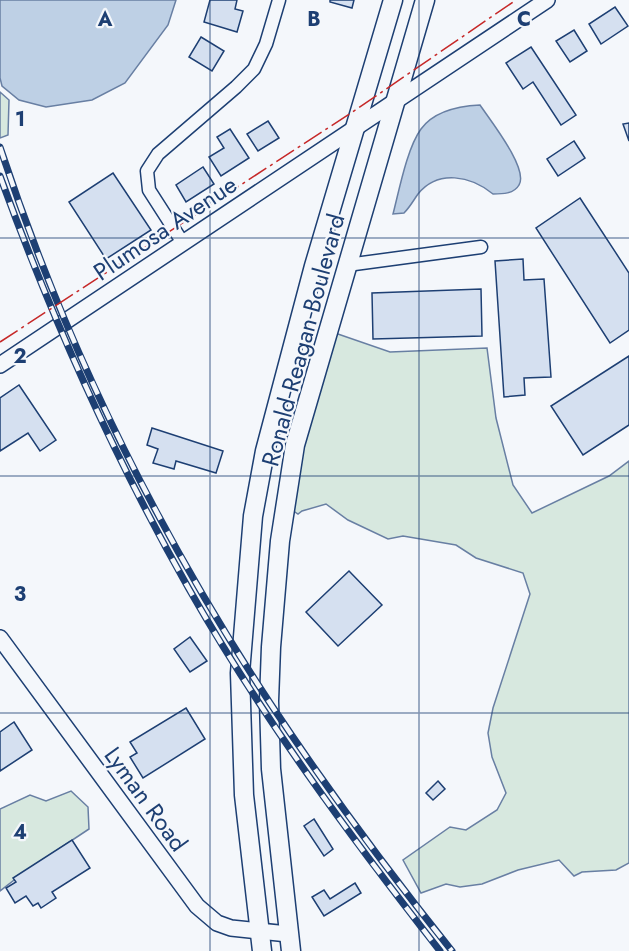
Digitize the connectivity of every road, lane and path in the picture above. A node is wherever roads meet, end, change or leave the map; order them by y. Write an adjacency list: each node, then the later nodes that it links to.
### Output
1 (279, 0): 7 (street)
2 (393, 0): 6 (main road, Ronald Reagan Boulevard)
3 (425, 0): 5 (main road, Ronald Reagan Boulevard)
4 (547, 0): 5 (street, Plumosa Avenue)
5 (395, 101): 6 (street, Plumosa Avenue); 9 (main road, Ronald Reagan Boulevard)
6 (354, 127): 7 (street, Plumosa Avenue); 12 (main road, Ronald Reagan Boulevard)
7 (183, 243): 10 (street, Plumosa Avenue)
8 (480, 247): 9 (street)
9 (347, 264): 13 (main road, Ronald Reagan Boulevard)
10 (0, 365)
11 (0, 638): 12 (street, Lyman Road)
12 (259, 931): 13 (street, Lyman Road); 14 (main road, Ronald Reagan Boulevard)
13 (290, 942)
14 (262, 951)

